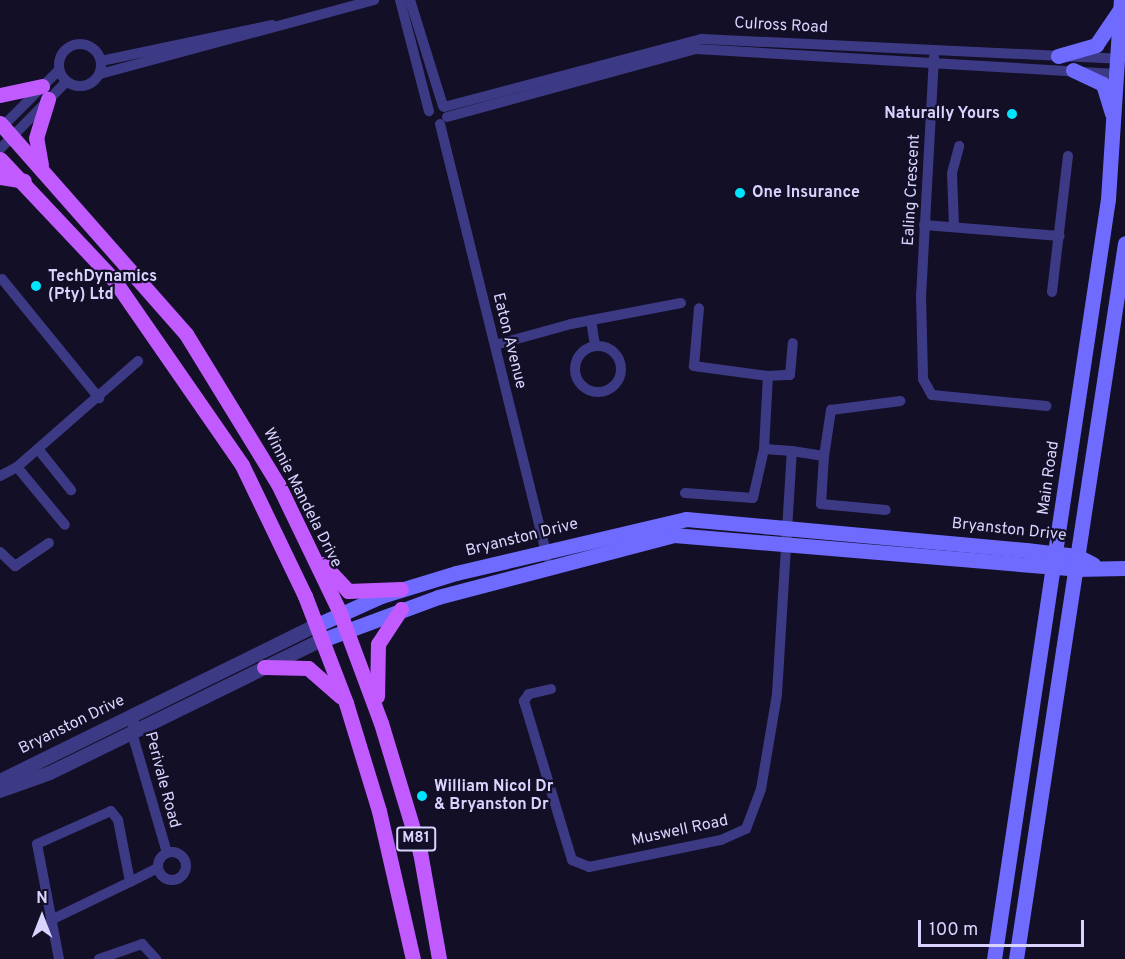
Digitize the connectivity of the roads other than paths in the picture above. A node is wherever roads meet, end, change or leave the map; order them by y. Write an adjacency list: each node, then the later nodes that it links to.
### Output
1 (374, 0): 5 (street)
2 (400, 0): 16 (street)
3 (410, 0): 17 (street, Eaton Avenue)
4 (1121, 2): 7 (main road); 9 (main road, Main Road)
5 (285, 24): 8 (street); 12 (street)
6 (934, 56): 7 (street, Culross Road); 11 (street, Culross Road); 17 (street, Culross Road); 27 (street, Ealing Crescent)
7 (1058, 56): 9 (street, Culross Road)
8 (101, 61): 10 (street); 12 (street)
9 (1122, 67): 11 (street, Culross Road); 18 (main road, Main Road)
10 (59, 70): 13 (street); 14 (street)
11 (1073, 70): 18 (main road)
12 (100, 74): 13 (street)
13 (66, 82): 14 (street)
14 (45, 92): 15 (main road); 19 (street); 24 (main road)
15 (0, 95)
16 (429, 111): 17 (street, Culross Road); 17 (street)
17 (443, 113): 38 (street, Eaton Avenue)
18 (1115, 125): 60 (main road, Main Road)
19 (4, 128): 21 (street); 24 (main road, Winnie Mandela Drive / M81)
20 (959, 146): 28 (street)
21 (0, 149)
22 (1068, 156): 29 (street)
23 (0, 159): 26 (main road, M81)
24 (42, 167): 57 (main road, Winnie Mandela Drive / M81)
25 (0, 177): 26 (main road)
26 (24, 181): 69 (main road, M81)
27 (924, 225): 28 (street); 43 (street, Ealing Crescent)
28 (954, 227): 29 (street)
29 (1060, 236): 32 (street)
30 (1125, 243): 53 (main road)
31 (1, 278): 41 (street)
32 (1052, 292)
33 (681, 303): 35 (street)
34 (699, 308): 40 (street)
35 (591, 320): 36 (street); 38 (street)
36 (595, 344): 36 (street)
37 (793, 344): 40 (street)
38 (495, 345): 58 (street, Eaton Avenue)
39 (138, 361): 41 (street)
40 (768, 376): 45 (street)
41 (99, 398): 44 (street)
42 (900, 401): 47 (street)
43 (1046, 406)
44 (38, 449): 48 (street); 50 (street)
45 (764, 449): 46 (street); 51 (street)
46 (792, 452): 47 (street); 55 (street)
47 (824, 456): 52 (street)
48 (17, 467): 49 (street); 54 (street)
49 (0, 476)
50 (71, 490)
51 (685, 493)
52 (886, 510)
53 (1082, 520): 61 (main road); 64 (main road)
54 (65, 525)
55 (787, 533): 58 (main road, Bryanston Drive); 60 (main road, Bryanston Drive); 62 (main road, Bryanston Drive); 63 (main road, Bryanston Drive); 73 (street, Muswell Road)
56 (49, 543): 59 (street)
57 (308, 545): 65 (main road); 68 (main road, Winnie Mandela Drive / M81)
58 (545, 550): 63 (street, Eaton Avenue); 65 (main road, Bryanston Drive)
59 (0, 552)
60 (1056, 560): 61 (main road, Bryanston Drive); 62 (main road, Bryanston Drive); 66 (main road, Main Road)
61 (1076, 562): 64 (main road, Bryanston Drive); 90 (main road)
62 (1022, 564): 66 (main road)
63 (550, 566): 67 (main road, Bryanston Drive)
64 (1125, 568)
65 (401, 589): 68 (main road, Bryanston Drive)
66 (1050, 598): 89 (main road, Main Road)
67 (401, 609): 70 (main road, Bryanston Drive); 76 (main road)
68 (340, 614): 69 (main road, Bryanston Drive); 70 (main road, Winnie Mandela Drive / M81)
69 (317, 625): 71 (main road, M81); 75 (street, Bryanston Drive)
70 (346, 629): 71 (main road, Bryanston Drive); 76 (main road, Winnie Mandela Drive / M81)
71 (322, 640): 72 (street, Bryanston Drive); 74 (main road, M81)
72 (264, 667): 74 (main road); 77 (street, Bryanston Drive)
73 (550, 689)
74 (346, 703): 87 (main road, M81)
75 (135, 714): 77 (street, Perivale Road); 78 (street, Bryanston Drive)
76 (381, 723): 88 (main road, Winnie Mandela Drive / M81)
77 (132, 733): 79 (street, Bryanston Drive); 80 (street, Perivale Road)
78 (0, 781)
79 (0, 791)
80 (167, 853): 81 (street); 81 (street)
81 (158, 868): 82 (street)
82 (130, 882): 83 (street); 83 (street)
83 (51, 920): 84 (street)
84 (59, 959)
85 (99, 959): 86 (street)
86 (156, 959)
87 (413, 959)
88 (439, 959)
89 (994, 959)
90 (1016, 959)

